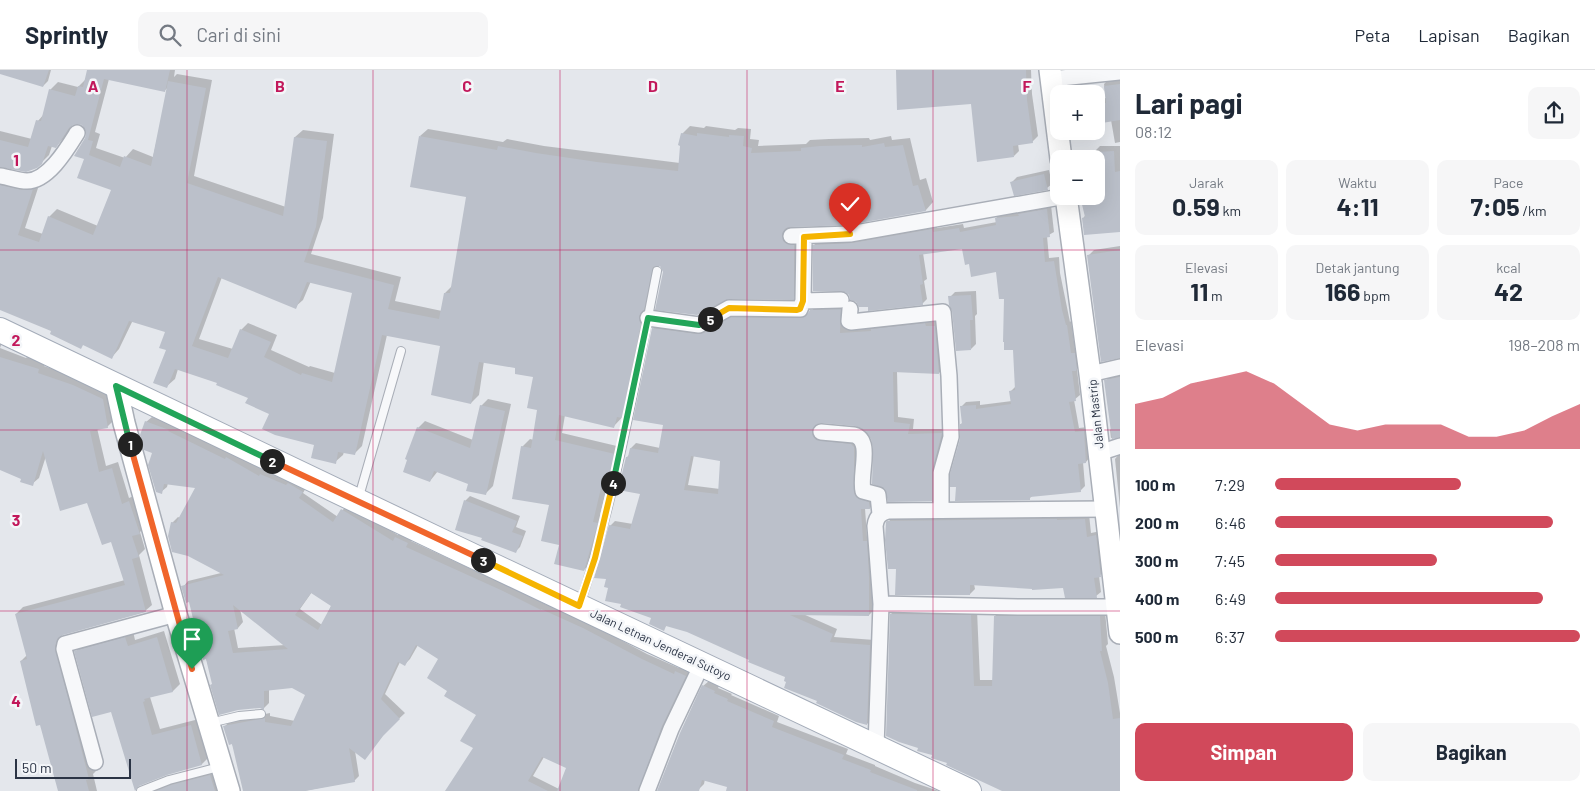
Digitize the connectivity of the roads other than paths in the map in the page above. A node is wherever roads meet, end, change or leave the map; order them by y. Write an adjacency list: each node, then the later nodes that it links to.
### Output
1 (1120, 72): 2 (street)
2 (1050, 75): 4 (main road)
3 (77, 133): 5 (street)
4 (1061, 150)
5 (0, 176)
6 (1050, 199): 9 (street)
7 (1067, 205): 14 (main road, Jalan Mastrip)
8 (657, 271): 10 (lane)
9 (803, 301): 10 (street); 21 (street)
10 (648, 318): 24 (lane)
11 (0, 330): 15 (main road, Jalan Letnan Jenderal Sutoyo)
12 (402, 351): 19 (lane)
13 (1120, 367): 14 (street)
14 (1090, 374): 18 (main road, Jalan Mastrip)
15 (116, 386): 19 (main road, Jalan Letnan Jenderal Sutoyo); 26 (main road)
16 (821, 432): 22 (street)
17 (1120, 446): 18 (street)
18 (1099, 453): 20 (main road, Jalan Mastrip)
19 (357, 502): 24 (main road, Jalan Letnan Jenderal Sutoyo)
20 (1105, 509): 21 (street); 25 (main road, Jalan Mastrip)
21 (941, 510): 22 (street)
22 (880, 514): 23 (street)
23 (880, 604): 25 (street); 31 (street)
24 (579, 606): 28 (main road, Jalan Letnan Jenderal Sutoyo)
25 (1116, 607): 27 (main road, Jalan Mastrip)
26 (176, 614): 30 (main road); 32 (street)
27 (1120, 633)
28 (702, 664): 31 (main road, Jalan Letnan Jenderal Sutoyo); 37 (street)
29 (261, 714): 30 (lane)
30 (208, 724): 33 (main road)
31 (876, 747): 34 (main road, Jalan Letnan Jenderal Sutoyo)
32 (95, 762)
33 (221, 766): 35 (lane); 36 (main road)
34 (958, 788)
35 (141, 791)
36 (229, 791)
37 (646, 791)

